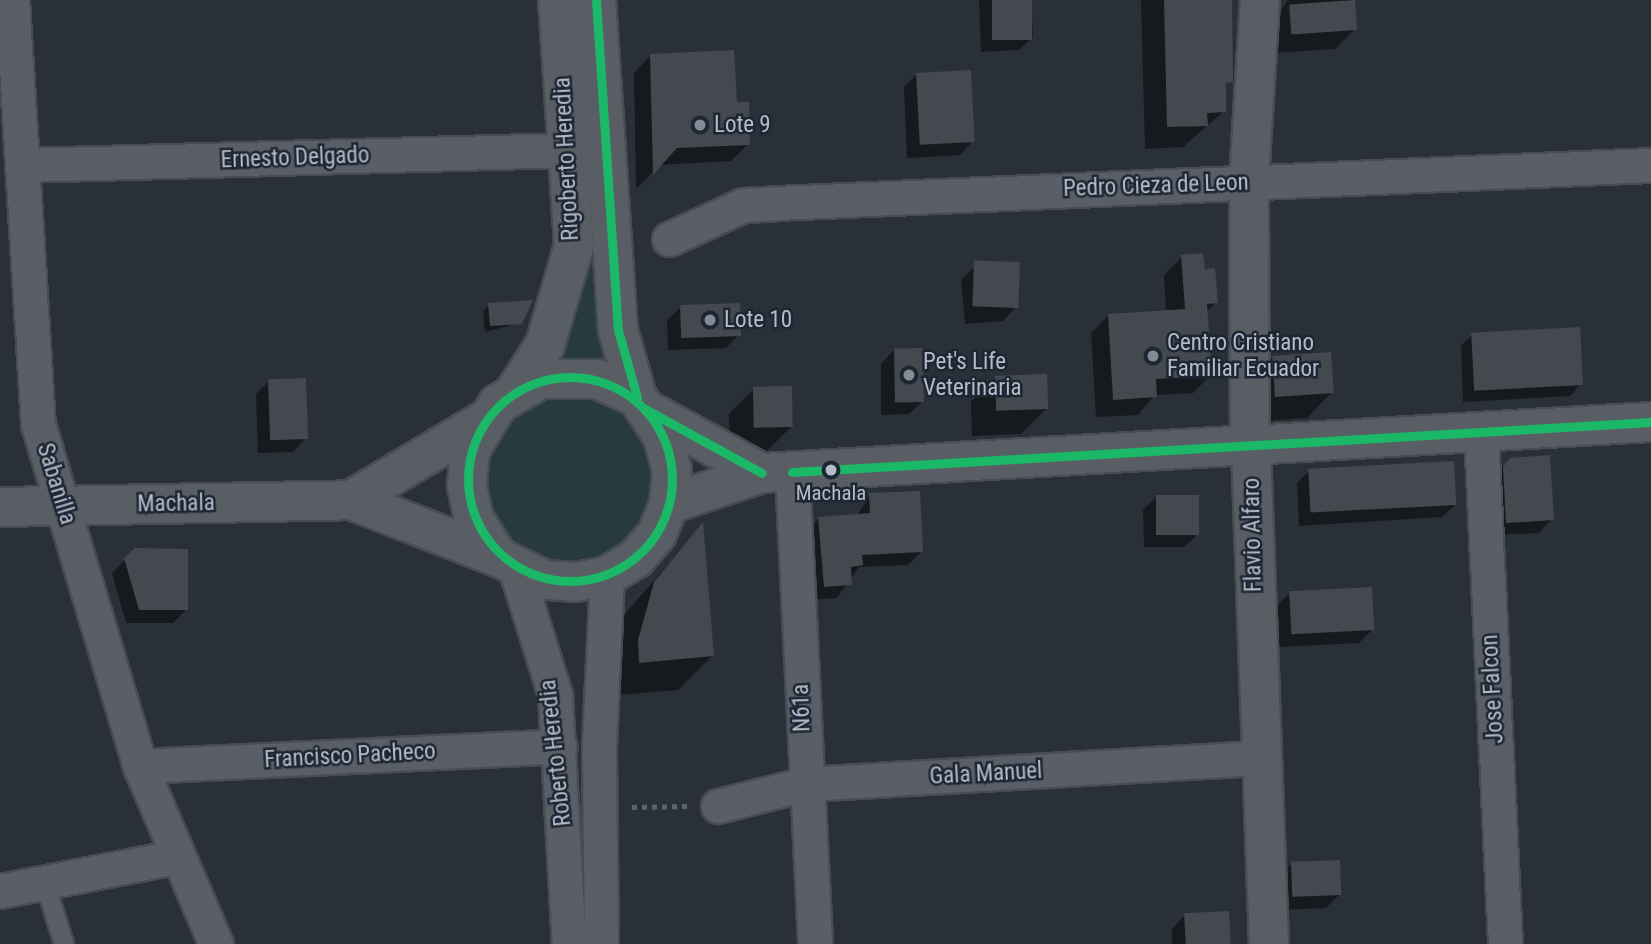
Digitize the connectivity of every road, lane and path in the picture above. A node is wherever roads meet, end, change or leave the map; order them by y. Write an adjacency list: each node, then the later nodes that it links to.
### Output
1 (12, 0): 7 (street, Sabanilla)
2 (558, 0): 5 (main road, Rigoberto Heredia)
3 (596, 0): 11 (main road, Rigoberto Heredia)
4 (1260, 0): 8 (main road, Flavio Alfaro)
5 (566, 150): 7 (street, Ernesto Delgado); 10 (main road, Rigoberto Heredia)
6 (1651, 165): 8 (street, Pedro Cieza de Leon)
7 (12, 166): 20 (street, Sabanilla)
8 (1249, 182): 9 (street, Pedro Cieza de Leon); 15 (main road, Flavio Alfaro)
9 (669, 239)
10 (516, 390): 11 (main road, Rigoberto Heredia); 12 (main road, Rigoberto Heredia)
11 (641, 403): 16 (main road); 18 (main road, Rigoberto Heredia)
12 (485, 420): 17 (main road, Machala); 21 (main road, Rigoberto Heredia)
13 (1651, 422): 14 (main road)
14 (1481, 433): 15 (main road); 38 (street, Jose Falcon)
15 (1251, 441): 16 (main road); 24 (main road, Flavio Alfaro)
16 (777, 472): 18 (main road); 26 (street, N61a)
17 (351, 500): 20 (main road, Machala); 21 (main road, Machala)
18 (669, 504): 22 (main road)
19 (0, 506): 20 (main road, Machala)
20 (62, 506): 25 (street, Sabanilla)
21 (507, 562): 22 (main road); 23 (street, Roberto Heredia)
22 (607, 576): 28 (street, Roberto Heredia)
23 (560, 746): 25 (street, Francisco Pacheco); 34 (street, Roberto Heredia)
24 (1258, 758): 26 (street, Gala Manuel); 37 (main road, Flavio Alfaro)
25 (140, 766): 29 (street, Sabanilla)
26 (805, 784): 27 (street, Gala Manuel); 36 (street, N61a)
27 (718, 806): 28 (path)
28 (600, 808): 35 (street, Roberto Heredia)
29 (174, 857): 30 (street); 33 (street, Sabanilla)
30 (46, 883): 31 (street); 32 (lane)
31 (0, 891)
32 (64, 944)
33 (216, 944)
34 (569, 944)
35 (601, 944)
36 (815, 944)
37 (1269, 944)
38 (1505, 944)

